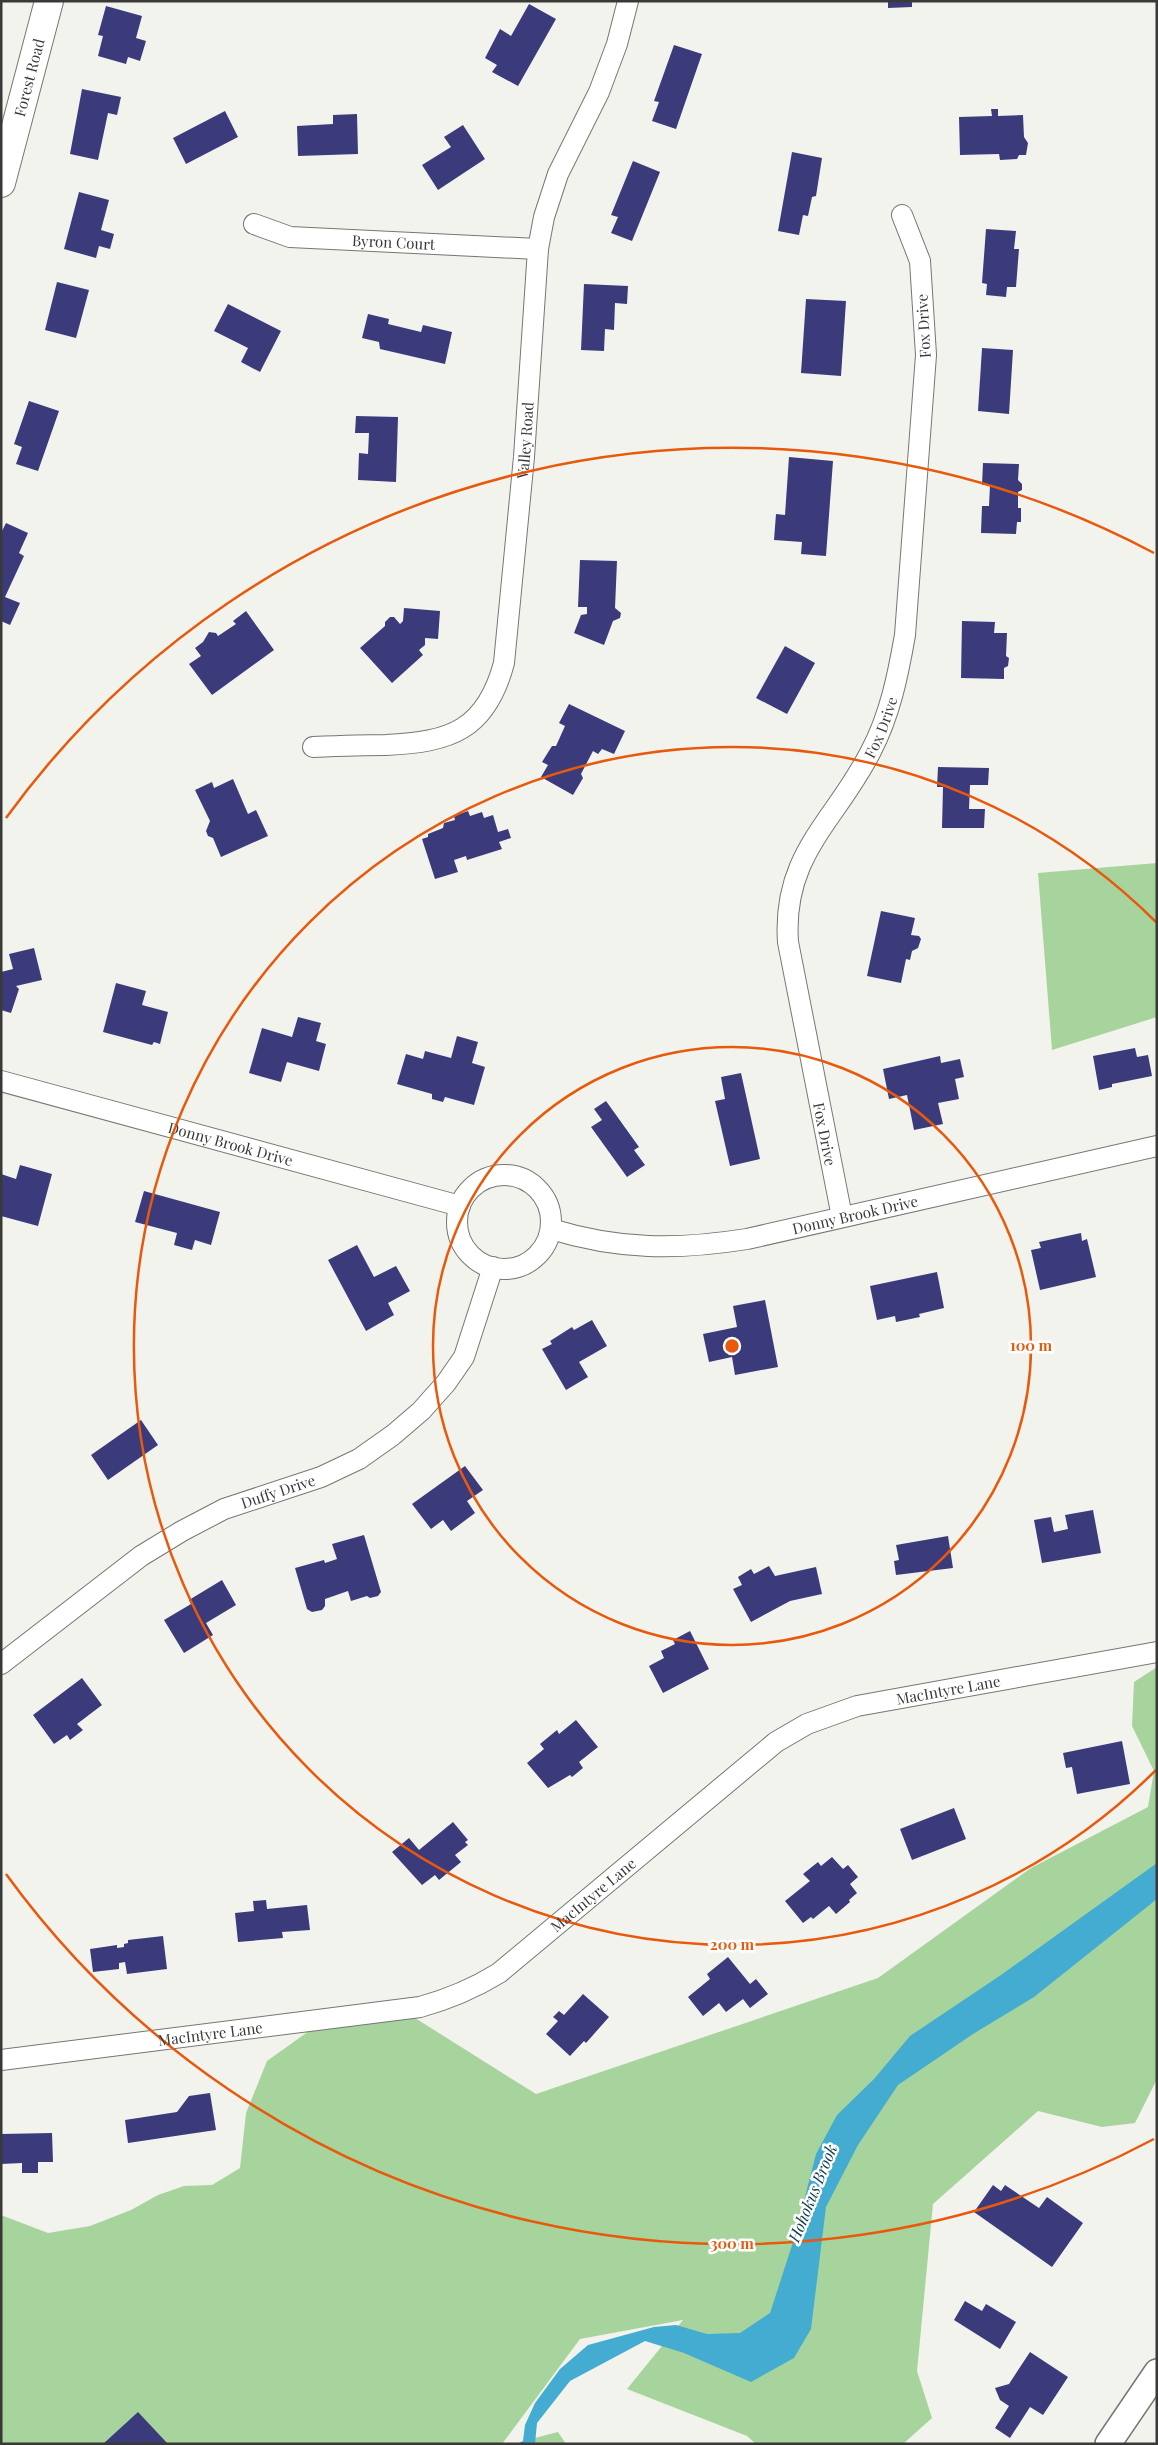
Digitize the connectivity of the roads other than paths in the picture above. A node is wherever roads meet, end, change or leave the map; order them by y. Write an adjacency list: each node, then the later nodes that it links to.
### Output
1 (49, 1): 3 (main road, Forest Road)
2 (628, 1): 6 (street, Valley Road)
3 (1, 182)
4 (902, 215): 11 (street, Fox Drive)
5 (254, 224): 6 (street, Byron Court)
6 (538, 249): 7 (street, Valley Road)
7 (313, 747)
8 (1, 1081): 10 (street, Donny Brook Drive)
9 (1157, 1146): 11 (street, Donny Brook Drive)
10 (460, 1206): 12 (street); 13 (street)
11 (842, 1217): 12 (street, Donny Brook Drive)
12 (551, 1230): 13 (street)
13 (493, 1267): 15 (street, Duffy Drive)
14 (1157, 1652): 16 (street, MacIntyre Lane)
15 (1, 1664)
16 (1, 2060)
17 (1157, 2372): 18 (street)
18 (1108, 2444)

